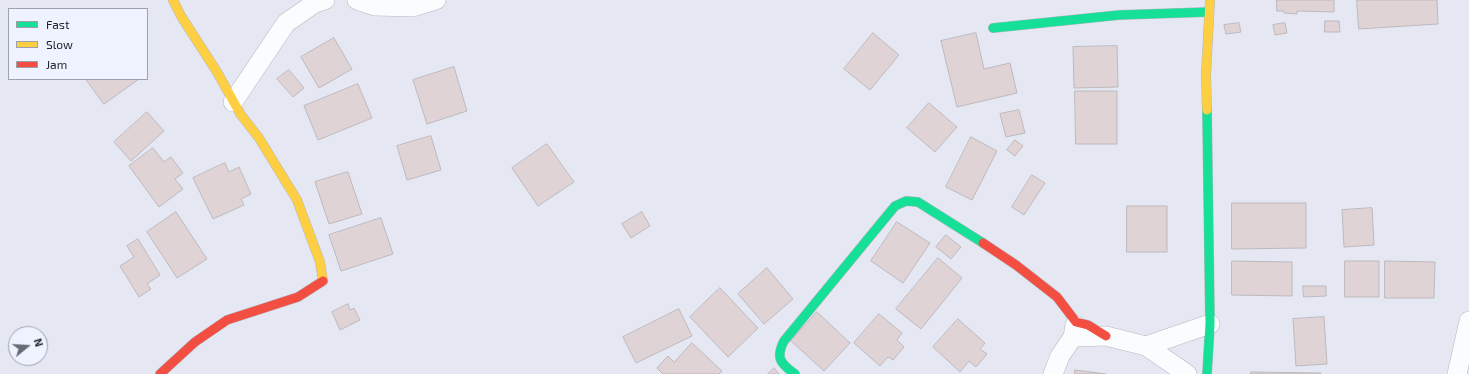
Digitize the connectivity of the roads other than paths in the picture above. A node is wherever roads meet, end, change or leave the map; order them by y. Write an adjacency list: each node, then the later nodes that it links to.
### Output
1 (173, 0): 8 (street)
2 (325, 0): 8 (street)
3 (357, 0): 4 (street)
4 (436, 0)
5 (1210, 0): 6 (street)
6 (1209, 12): 7 (street); 10 (street)
7 (993, 28)
8 (233, 102): 13 (street)
9 (1469, 321): 18 (street)
10 (1210, 324): 12 (street); 17 (street)
11 (1074, 330): 12 (street); 14 (street); 15 (street)
12 (1146, 346): 16 (street)
13 (160, 374)
14 (795, 374)
15 (1053, 374)
16 (1187, 374)
17 (1207, 374)
18 (1457, 374)

